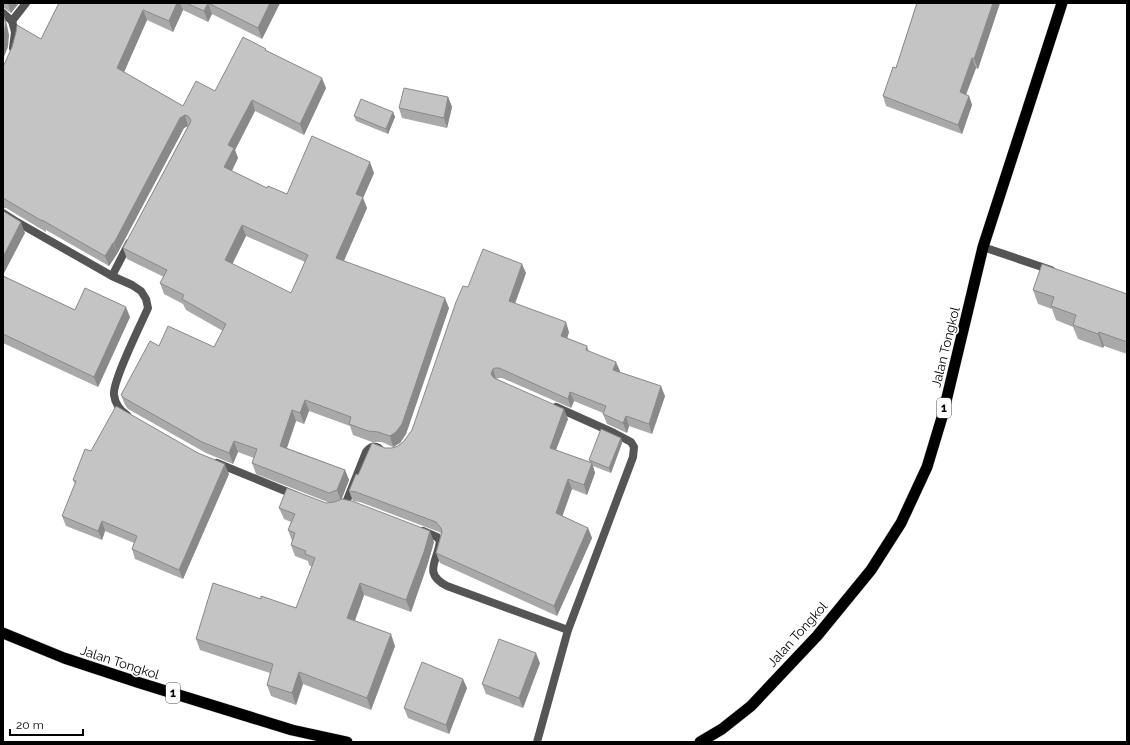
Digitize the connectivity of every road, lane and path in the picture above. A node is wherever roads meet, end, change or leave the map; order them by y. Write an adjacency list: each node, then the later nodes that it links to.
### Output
1 (26, 3): 4 (street)
2 (1062, 3): 8 (highway, Jalan Tongkol / 1)
3 (3, 13): 4 (street)
4 (12, 21): 5 (street)
5 (10, 58)
6 (3, 213): 10 (street)
7 (133, 237): 10 (street)
8 (983, 247): 9 (street); 22 (highway, Jalan Tongkol / 1)
9 (1059, 272)
10 (112, 276): 12 (street)
11 (550, 404): 18 (street)
12 (137, 421)
13 (386, 451): 16 (street)
14 (211, 461): 15 (street)
15 (304, 498)
16 (336, 509)
17 (416, 528): 18 (street)
18 (568, 630): 21 (street)
19 (3, 633): 20 (highway, Jalan Tongkol / 1)
20 (347, 742)
21 (537, 742)
22 (700, 742)

